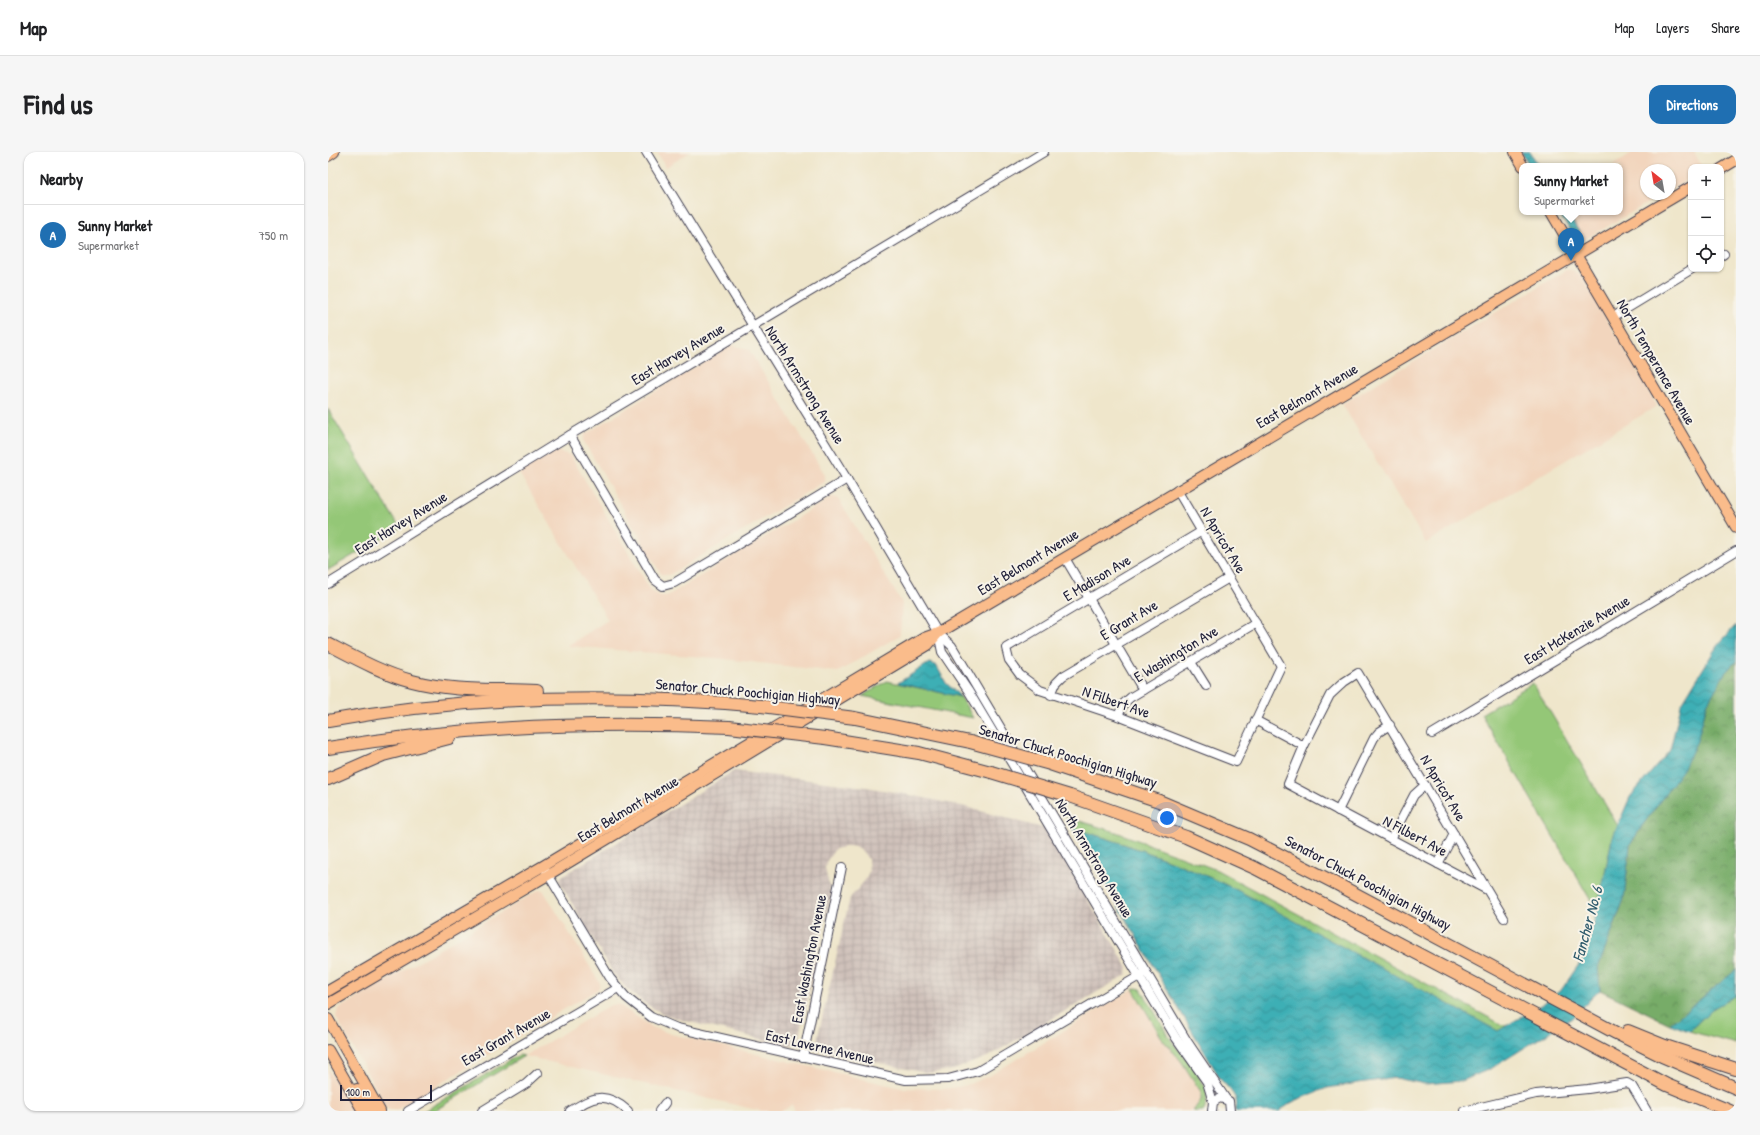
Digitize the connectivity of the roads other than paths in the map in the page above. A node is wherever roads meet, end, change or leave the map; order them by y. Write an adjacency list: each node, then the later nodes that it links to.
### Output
1 (334, 152): 5 (main road)
2 (646, 152): 14 (street, North Armstrong Avenue)
3 (1044, 152): 14 (street, East Harvey Avenue)
4 (1515, 152): 7 (main road)
5 (328, 156)
6 (1736, 160): 8 (main road)
7 (1521, 163)
8 (1724, 167)
9 (1688, 189): 11 (main road, East Belmont Avenue)
10 (1553, 215): 11 (main road, North Temperance Avenue)
11 (1577, 255): 13 (main road, North Temperance Avenue); 17 (main road, East Belmont Avenue)
12 (1688, 271): 13 (street)
13 (1613, 318): 18 (main road, North Temperance Avenue)
14 (752, 326): 15 (street, East Harvey Avenue); 16 (street, North Armstrong Avenue)
15 (570, 435): 16 (street); 23 (street, East Harvey Avenue)
16 (847, 479): 26 (street, North Armstrong Avenue)
17 (1177, 490): 19 (street, N Apricot Ave); 21 (main road, East Belmont Avenue)
18 (1736, 527)
19 (1202, 531): 22 (street, N Apricot Ave); 24 (street, E Madison Ave)
20 (1736, 551): 40 (street, East McKenzie Avenue)
21 (1065, 558): 24 (street); 26 (main road, East Belmont Avenue)
22 (1229, 578): 25 (street, N Apricot Ave); 28 (street, E Grant Ave)
23 (328, 584)
24 (1089, 599): 28 (street); 29 (street, E Madison Ave)
25 (1256, 623): 30 (street, E Washington Ave); 36 (street, N Apricot Ave)
26 (938, 633): 49 (main road, East Belmont Avenue); 51 (main road, East Belmont Avenue); 54 (street, North Armstrong Avenue); 55 (street, North Armstrong Avenue)
27 (328, 644): 34 (highway)
28 (1116, 644): 32 (street); 33 (street, E Grant Ave)
29 (1006, 648): 33 (street, N Filbert Ave)
30 (1191, 662): 31 (street); 32 (street, E Washington Ave)
31 (1206, 686)
32 (1143, 690): 35 (street, E Washington Ave)
33 (1052, 695): 35 (street, N Filbert Ave)
34 (622, 698): 37 (highway, Senator Chuck Poochigian Highway); 59 (highway, Senator Chuck Poochigian Highway, bridge)
35 (1118, 716): 36 (street, N Filbert Ave)
36 (1255, 720): 41 (street)
37 (328, 721)
38 (1390, 725): 41 (street, N Apricot Ave); 44 (street, N Apricot Ave); 45 (street)
39 (549, 726): 42 (highway); 43 (highway); 66 (highway, bridge)
40 (1432, 734)
41 (1304, 746): 45 (street, N Filbert Ave)
42 (328, 748)
43 (328, 779)
44 (1425, 786): 46 (street, N Apricot Ave); 47 (street)
45 (1338, 811): 47 (street, N Filbert Ave)
46 (1454, 834): 48 (street); 52 (street, N Apricot Ave)
47 (1391, 839): 48 (street, N Filbert Ave)
48 (1438, 864): 52 (street, N Filbert Ave)
49 (543, 866): 51 (street, East Laverne Avenue); 57 (main road, East Belmont Avenue)
50 (842, 867): 62 (street, East Washington Avenue)
51 (548, 876): 56 (street, East Laverne Avenue); 58 (main road, East Belmont Avenue)
52 (1487, 890): 53 (street, N Apricot Ave)
53 (1504, 918)
54 (1146, 972): 55 (street, East Laverne Avenue); 68 (street, North Armstrong Avenue)
55 (1138, 976): 62 (street, East Laverne Avenue); 70 (street, North Armstrong Avenue)
56 (618, 988): 62 (street, East Laverne Avenue); 74 (street, East Grant Avenue)
57 (328, 991)
58 (328, 1004)
59 (1587, 1018): 63 (highway); 67 (highway, Senator Chuck Poochigian Highway)
60 (328, 1019): 73 (main road)
61 (328, 1050): 64 (main road)
62 (803, 1057)
63 (1736, 1069)
64 (341, 1073): 71 (main road); 72 (main road)
65 (538, 1073): 75 (street)
66 (1667, 1085): 82 (highway); 83 (highway)
67 (1736, 1088)
68 (1226, 1099): 70 (street); 79 (street, North Armstrong Avenue)
69 (665, 1103): 78 (street)
70 (1212, 1109)
71 (363, 1111)
72 (371, 1111)
73 (380, 1111)
74 (408, 1111)
75 (482, 1111)
76 (570, 1111): 77 (street)
77 (628, 1111)
78 (659, 1111)
79 (1230, 1111)
80 (1464, 1111): 81 (street)
81 (1647, 1111)
82 (1708, 1111)
83 (1730, 1111)

